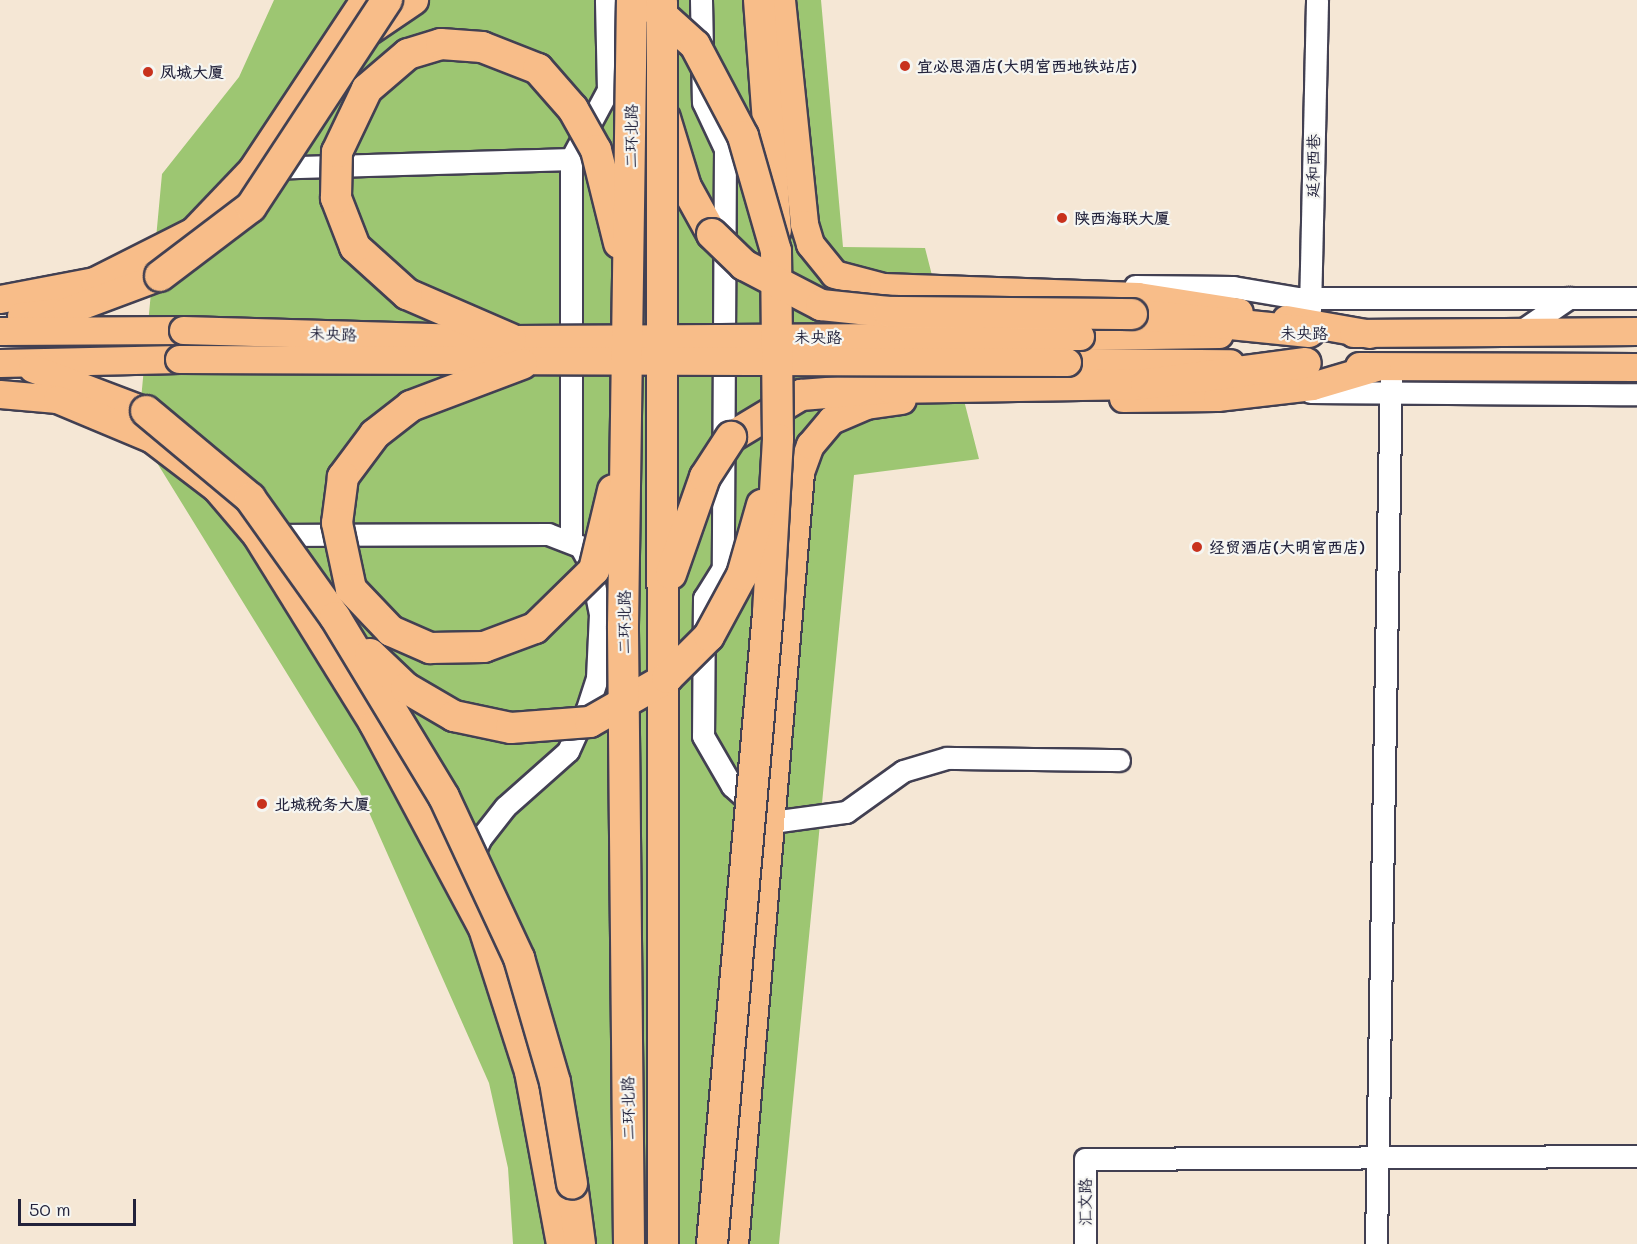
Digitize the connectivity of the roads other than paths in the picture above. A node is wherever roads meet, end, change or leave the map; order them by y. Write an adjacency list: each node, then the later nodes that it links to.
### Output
1 (364, 0): 15 (main road)
2 (387, 0): 12 (highway, bridge)
3 (413, 0): 12 (highway)
4 (606, 0): 14 (street)
5 (632, 0): 18 (highway, 二环北路, bridge)
6 (645, 0): 16 (highway, bridge)
7 (662, 0): 13 (highway, 二环北路, bridge)
8 (701, 0): 46 (street)
9 (759, 0): 16 (highway, bridge)
10 (781, 0): 23 (main road)
11 (1317, 0): 23 (street, 延和西巷)
12 (370, 29): 17 (highway, bridge)
13 (662, 107): 23 (highway, bridge); 43 (highway, 二环北路, bridge)
14 (571, 159): 15 (street); 42 (street)
15 (252, 169): 19 (main road)
16 (777, 251): 40 (highway, bridge)
17 (160, 276): 22 (main road)
18 (630, 285): 27 (highway, bridge); 39 (highway, 二环北路, bridge)
19 (0, 298)
20 (1569, 298): 21 (street); 23 (street); 26 (street)
21 (1637, 298)
22 (0, 318)
23 (1310, 318): 26 (main road, 未央路); 27 (main road, 未央路, bridge)
24 (0, 330): 27 (main road, 未央路, bridge)
25 (1637, 331): 26 (main road, 未央路)
26 (1518, 334)
27 (517, 351): 28 (main road, 未央路, bridge); 29 (main road, 未央路, bridge); 39 (highway, bridge)
28 (10, 363): 38 (main road)
29 (1306, 363): 31 (main road, 未央路); 43 (highway, bridge)
30 (1497, 366): 31 (main road, 未央路); 32 (main road, 未央路); 36 (street)
31 (1383, 367): 33 (main road); 35 (street)
32 (1637, 367)
33 (1274, 390): 35 (street); 46 (main road)
34 (0, 394): 41 (main road)
35 (1390, 394): 36 (street); 48 (street)
36 (1540, 394): 37 (street)
37 (1637, 394)
38 (146, 411): 44 (highway, bridge)
39 (626, 439): 52 (highway, 二环北路, bridge)
40 (778, 439): 44 (highway, bridge); 54 (highway, bridge)
41 (256, 535): 42 (street); 47 (main road)
42 (571, 540): 47 (street)
43 (662, 603): 53 (highway, 二环北路, bridge)
44 (334, 617): 51 (highway, bridge)
45 (1119, 760): 46 (street)
46 (772, 822): 55 (main road)
47 (462, 883): 50 (main road)
48 (1381, 1154): 49 (street); 56 (street, 汇文路); 57 (street)
49 (1637, 1156)
50 (560, 1244)
51 (580, 1244)
52 (629, 1244)
53 (663, 1244)
54 (712, 1244)
55 (734, 1244)
56 (1085, 1244)
57 (1376, 1244)

